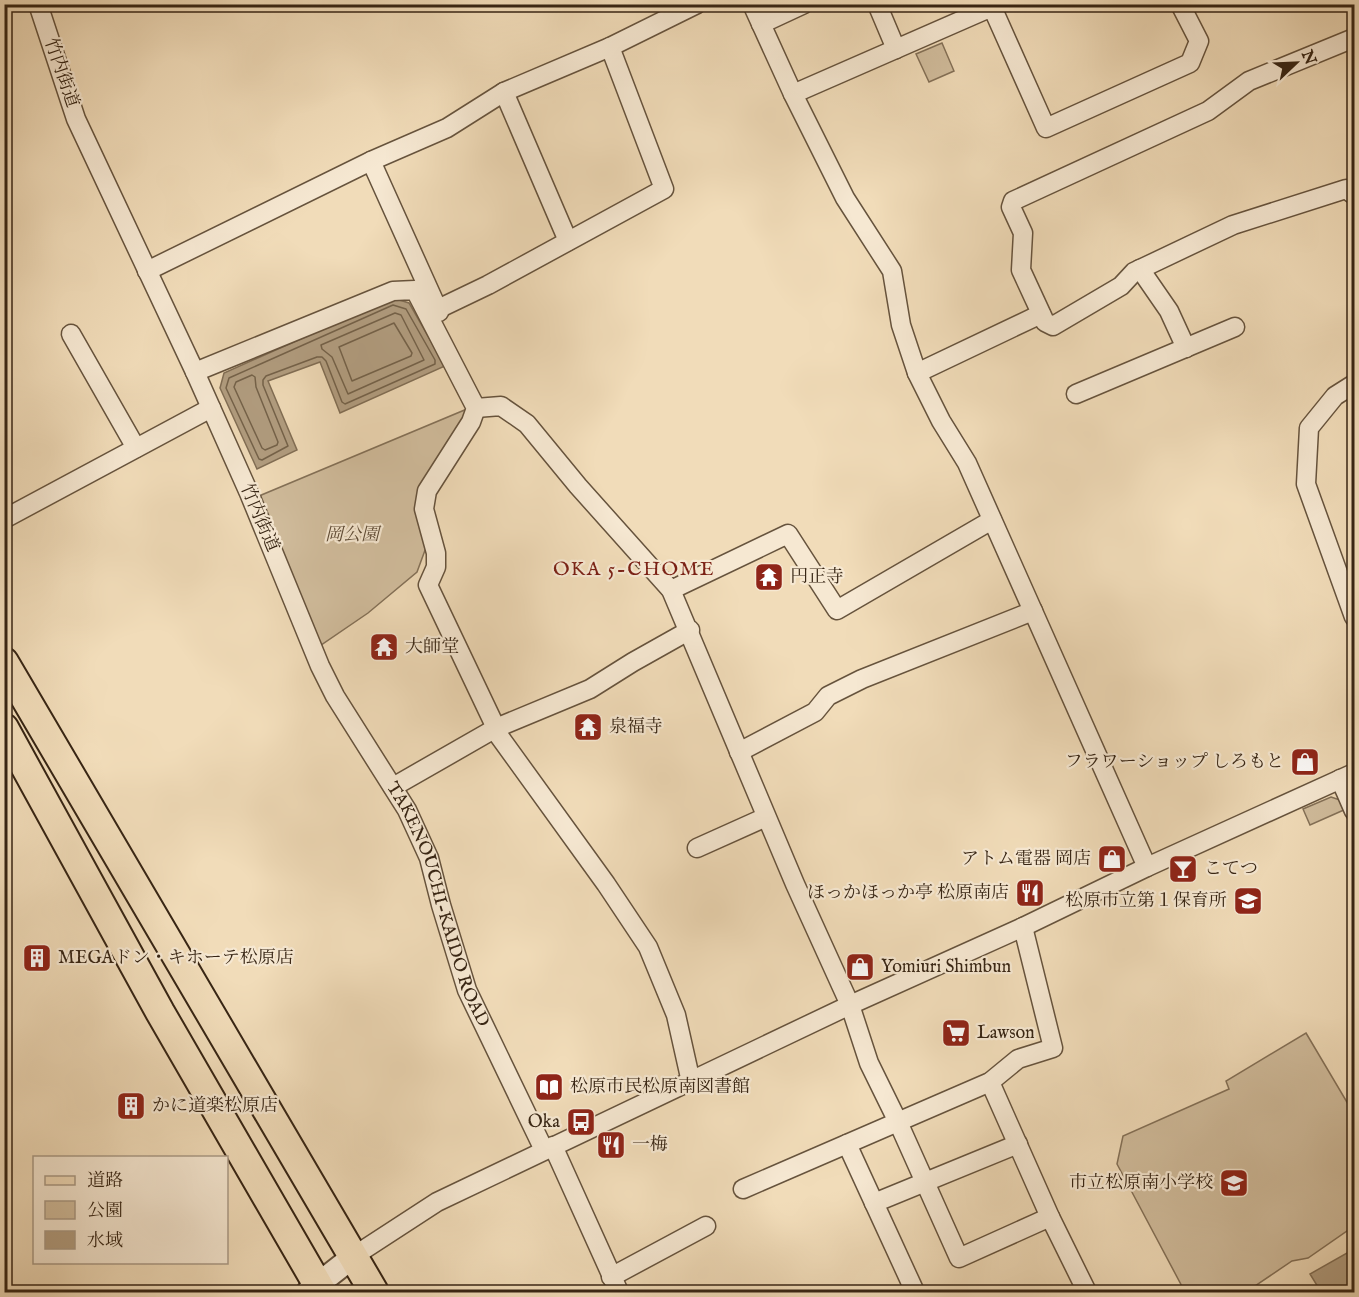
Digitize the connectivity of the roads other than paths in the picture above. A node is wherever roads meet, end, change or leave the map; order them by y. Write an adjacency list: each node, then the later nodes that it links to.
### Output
1 (38, 4): 17 (street, 竹内街道)
2 (697, 4): 9 (street)
3 (752, 4): 7 (street)
4 (804, 4): 7 (street)
5 (877, 4): 10 (street)
6 (1180, 4): 10 (street)
7 (761, 24): 12 (street)
8 (1354, 38): 19 (street)
9 (610, 47): 11 (street); 15 (street)
10 (896, 49): 12 (street)
11 (504, 93): 13 (street); 15 (street)
12 (793, 94): 25 (street)
13 (371, 162): 17 (street); 18 (street)
14 (1354, 195): 16 (street)
15 (568, 241): 18 (street)
16 (1140, 269): 19 (street); 22 (street)
17 (147, 271): 24 (street, 竹内街道)
18 (438, 309): 23 (street)
19 (1041, 314): 25 (street)
20 (1235, 327): 22 (street)
21 (71, 334): 30 (street)
22 (1186, 348): 27 (street)
23 (453, 360): 24 (street); 29 (street)
24 (195, 372): 28 (street, 竹内街道)
25 (917, 373): 32 (street)
26 (1354, 384): 35 (street)
27 (1076, 394)
28 (211, 408): 30 (street); 42 (street, 竹内街道)
29 (476, 408): 33 (street); 38 (street)
30 (136, 448): 31 (street)
31 (4, 519)
32 (992, 520): 33 (street); 34 (street)
33 (671, 590): 36 (street)
34 (1033, 611): 40 (street); 46 (street)
35 (1354, 617)
36 (690, 630): 38 (street); 40 (street)
37 (4, 662): 60 (main road)
38 (495, 729): 42 (street); 49 (street)
39 (9, 737): 62 (main road)
40 (739, 752): 44 (street)
41 (1347, 776): 43 (street); 46 (street)
42 (393, 787): 54 (street, TAKENOUCHI-KAIDO ROAD)
43 (1354, 811)
44 (766, 817): 45 (street); 48 (street)
45 (697, 848)
46 (1147, 867): 47 (street)
47 (1023, 927): 48 (street); 50 (street)
48 (850, 1005): 49 (street); 51 (street)
49 (691, 1082): 54 (street)
50 (990, 1082): 51 (street); 53 (street)
51 (898, 1122): 52 (street); 55 (street)
52 (847, 1144): 56 (street); 57 (street)
53 (1018, 1144): 55 (street); 58 (street)
54 (549, 1148): 60 (street); 61 (street, TAKENOUCHI-KAIDO ROAD)
55 (924, 1182): 57 (street); 58 (street)
56 (743, 1189)
57 (874, 1203): 64 (street)
58 (1050, 1217): 65 (street)
59 (706, 1226): 61 (street)
60 (354, 1256): 62 (street); 63 (main road)
61 (615, 1285)
62 (316, 1290)
63 (374, 1293)
64 (915, 1293)
65 (1087, 1293)

